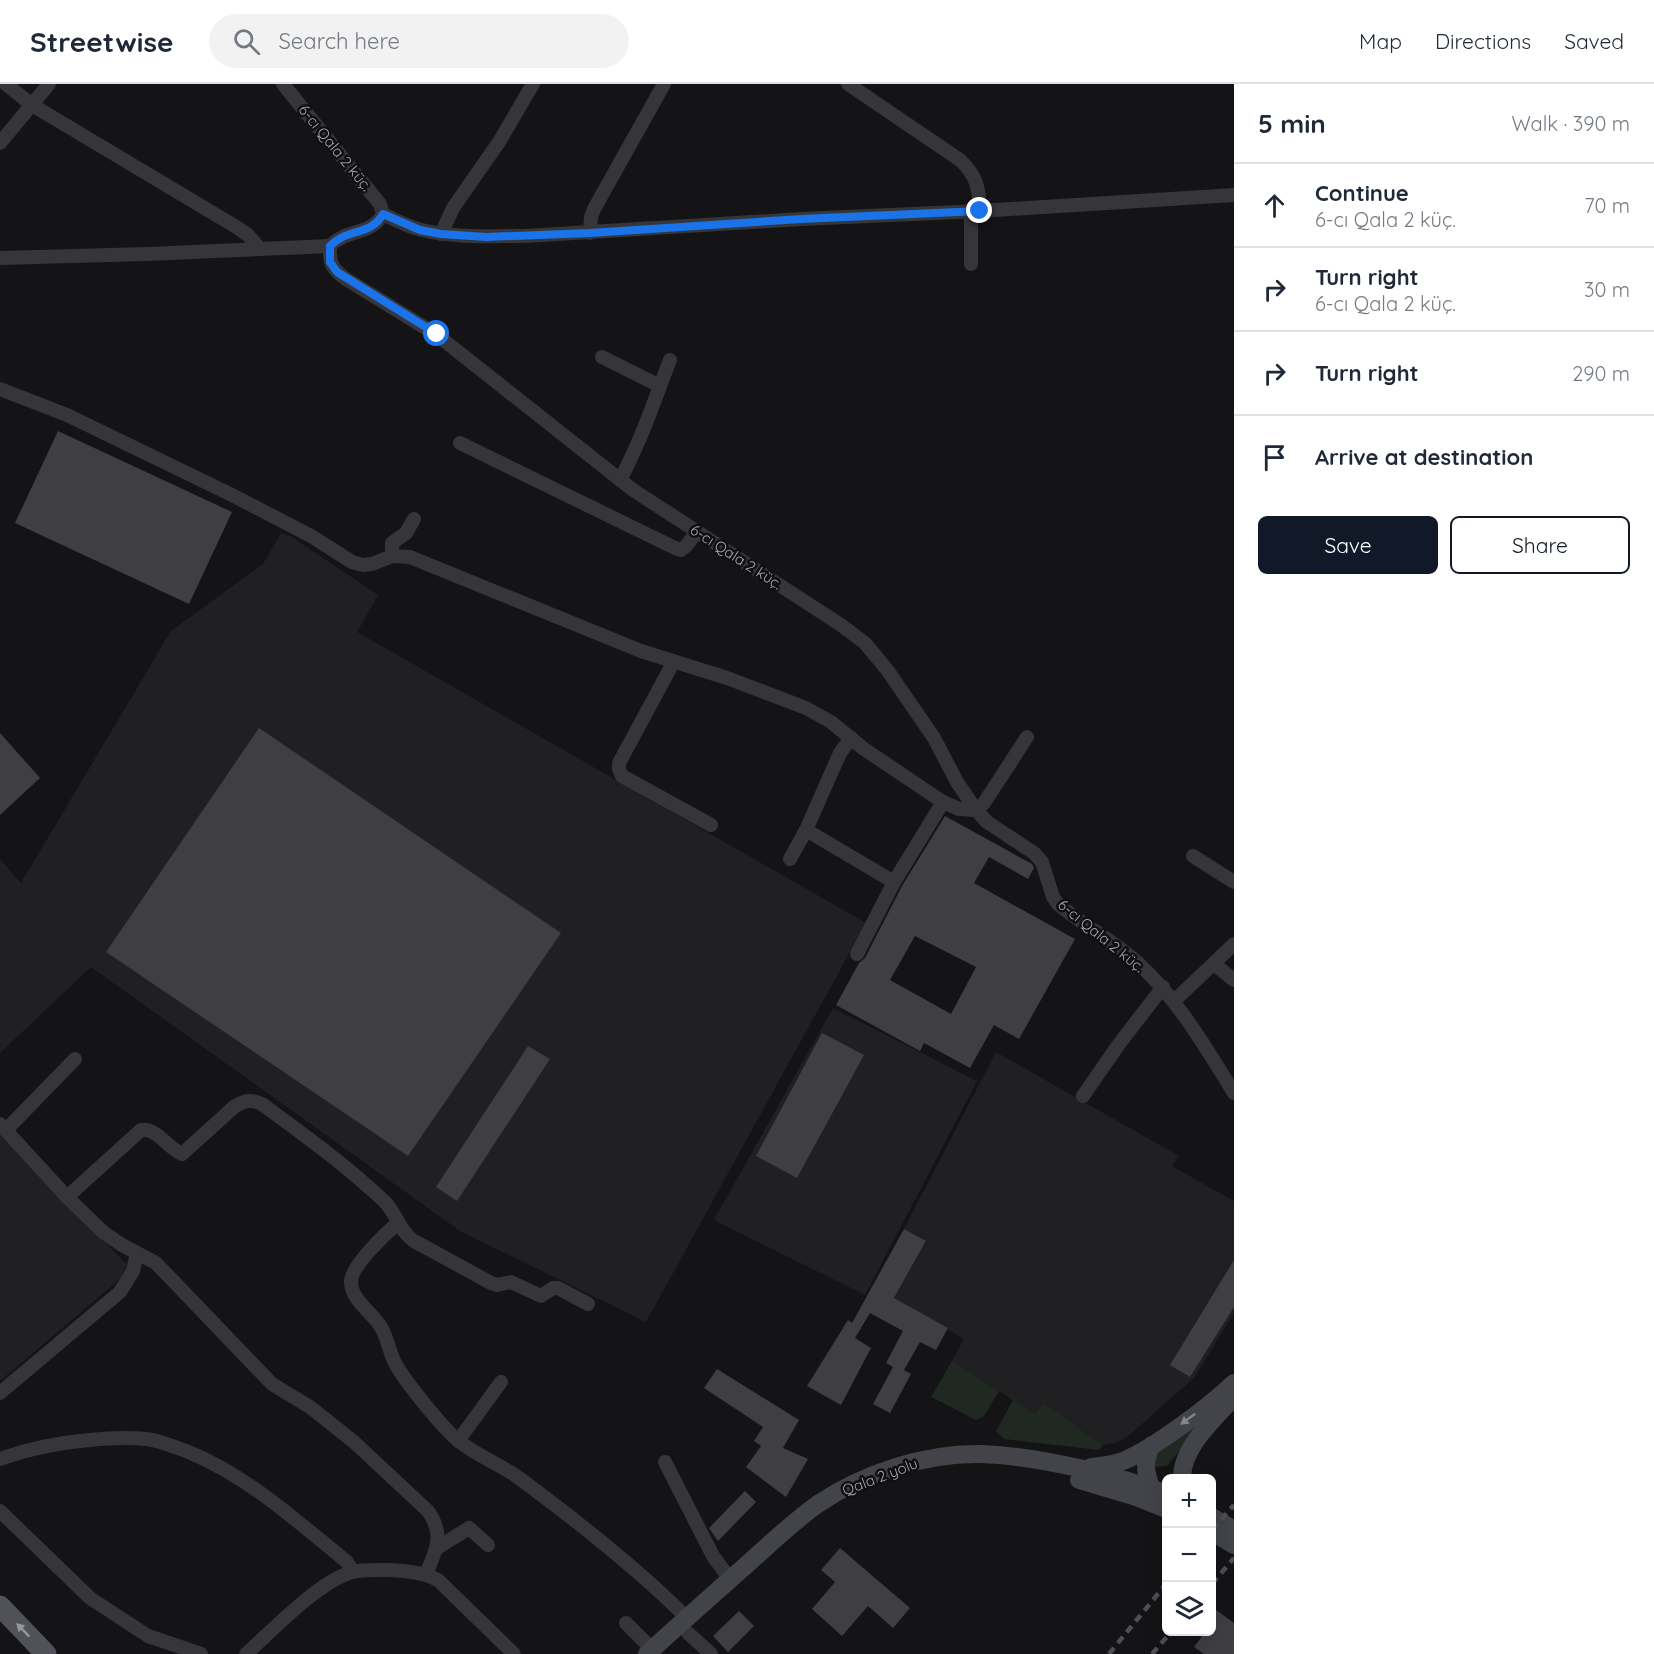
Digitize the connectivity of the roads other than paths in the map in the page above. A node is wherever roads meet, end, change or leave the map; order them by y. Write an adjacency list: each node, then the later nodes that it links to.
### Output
1 (6, 84): 7 (street)
2 (49, 84): 7 (street)
3 (283, 84): 11 (street, 6-cı Qala 2 küç.)
4 (533, 84): 13 (street)
5 (664, 84): 12 (street)
6 (848, 84): 10 (street)
7 (32, 105): 8 (street); 15 (street)
8 (0, 143)
9 (1234, 195): 10 (street)
10 (975, 212): 12 (street); 17 (street)
11 (383, 214): 13 (street); 14 (street)
12 (590, 233): 13 (street)
13 (441, 234)
14 (330, 246): 15 (street); 23 (street, 6-cı Qala 2 küç.)
15 (260, 249): 16 (street)
16 (0, 258)
17 (971, 264)
18 (602, 357): 20 (street)
19 (670, 360): 20 (street)
20 (660, 386): 23 (street)
21 (0, 389): 26 (street)
22 (460, 443): 25 (street)
23 (620, 480): 25 (street, 6-cı Qala 2 küç.)
24 (414, 519): 26 (street)
25 (697, 532): 31 (street, 6-cı Qala 2 küç.)
26 (392, 556): 27 (street)
27 (673, 663): 29 (street); 32 (street)
28 (1027, 737): 31 (street)
29 (851, 738): 30 (street); 33 (street)
30 (943, 802): 31 (street); 36 (street)
31 (976, 810): 42 (street, 6-cı Qala 2 küç.)
32 (711, 825)
33 (806, 830): 35 (street); 36 (street)
34 (1193, 856): 37 (street)
35 (790, 859)
36 (894, 882): 39 (street)
37 (1234, 882)
38 (1234, 944): 40 (street)
39 (856, 954)
40 (1214, 964): 41 (street); 43 (street)
41 (1234, 980)
42 (1162, 987): 43 (street, 6-cı Qala 2 küç.); 46 (street)
43 (1174, 1001): 45 (street, 6-cı Qala 2 küç.)
44 (75, 1059): 47 (street)
45 (1234, 1093)
46 (1083, 1096)
47 (3, 1127): 48 (street)
48 (67, 1197): 49 (street); 50 (street)
49 (398, 1223): 51 (street); 56 (street)
50 (137, 1253): 54 (street); 69 (street)
51 (588, 1304)
52 (501, 1382): 56 (street)
53 (1234, 1383): 57 (main road, one-way to 57)
54 (0, 1393)
55 (1234, 1397): 61 (main road)
56 (458, 1441): 75 (street)
57 (1152, 1445): 60 (main road); 62 (main road)
58 (0, 1459): 70 (street)
59 (665, 1462): 72 (street)
60 (1073, 1467): 62 (main road, Qala 2 yolu); 72 (main road, Qala 2 yolu)
61 (1182, 1473): 62 (main road)
62 (1159, 1493): 75 (main road, Qala 2 yolu)
63 (0, 1511): 78 (street)
64 (1216, 1519): 65 (main road)
65 (1234, 1530)
66 (1216, 1534): 68 (main road)
67 (488, 1545): 69 (street)
68 (1234, 1545)
69 (437, 1548): 71 (street)
70 (353, 1572): 71 (street); 79 (street)
71 (426, 1574): 80 (street)
72 (730, 1579): 75 (main road, Qala 2 yolu)
73 (0, 1606): 77 (main road, one-way to 73)
74 (626, 1623): 76 (street)
75 (687, 1625): 76 (main road, Qala 2 yolu); 81 (street)
76 (654, 1652)
77 (46, 1654)
78 (201, 1654)
79 (246, 1654)
80 (514, 1654)
81 (711, 1654)

